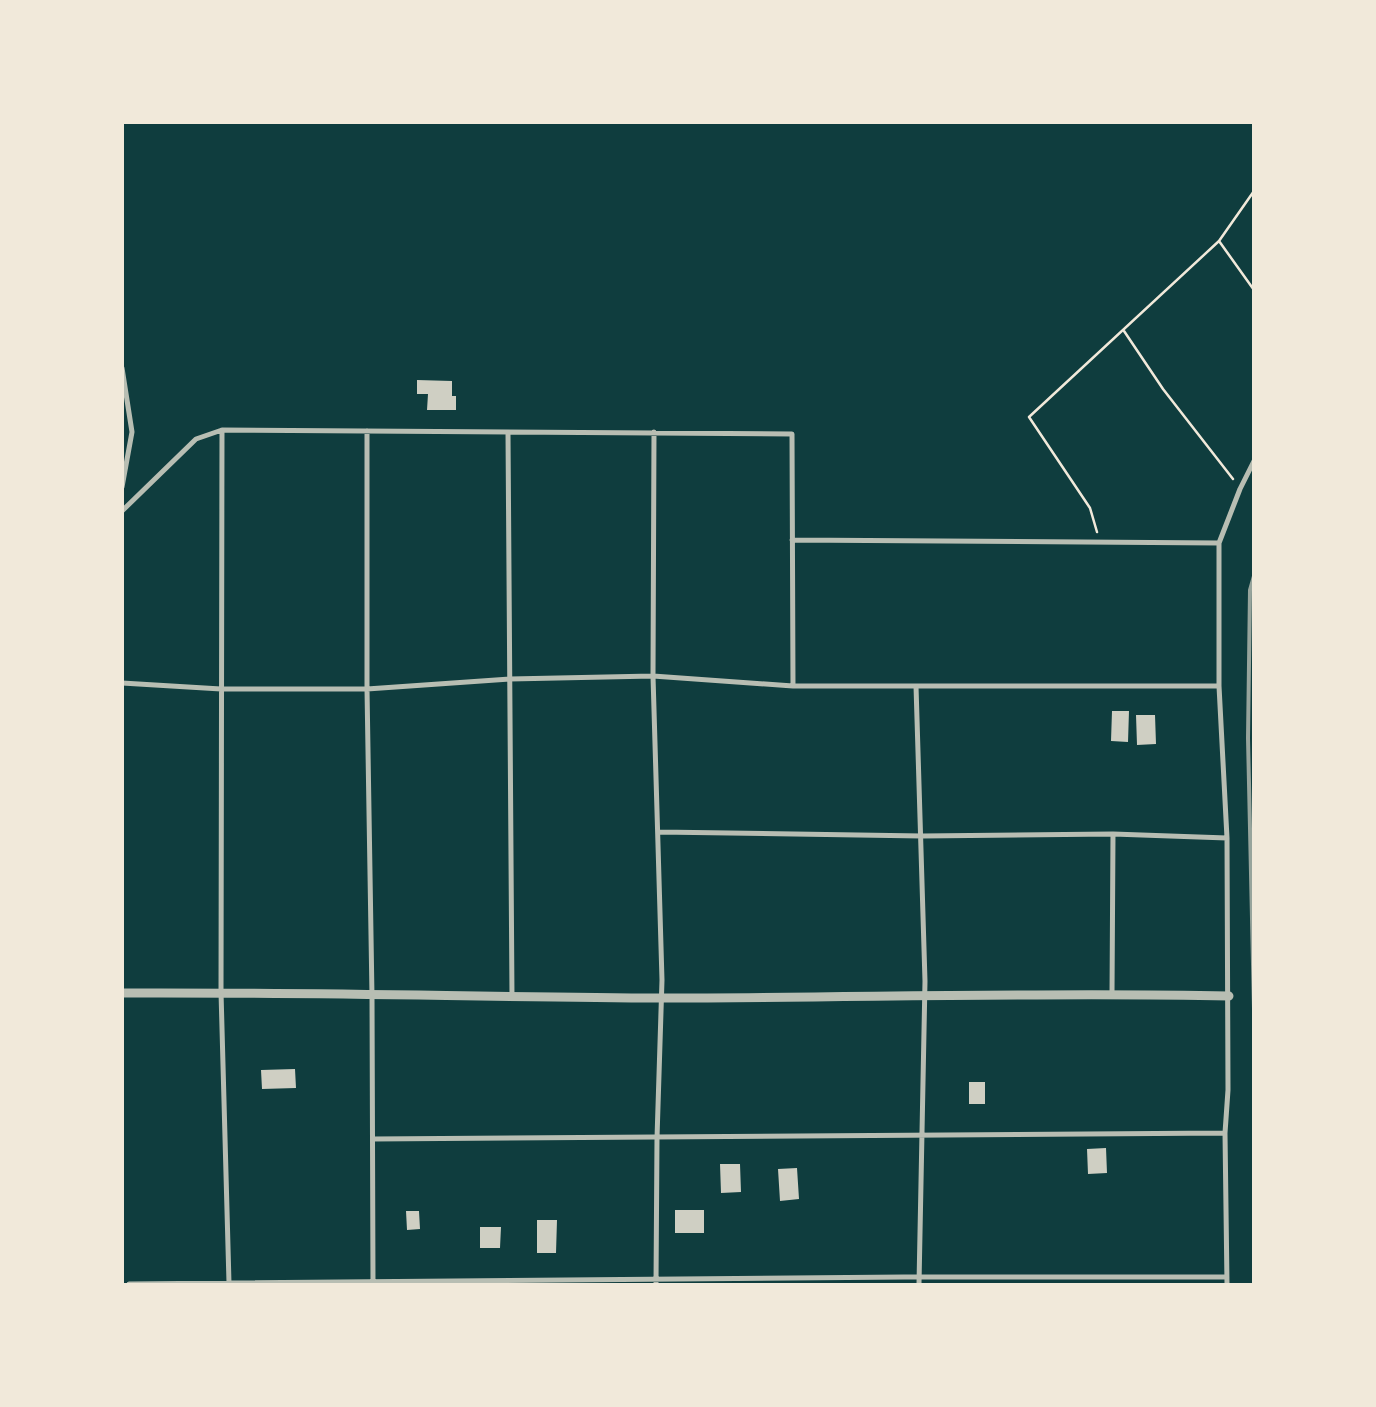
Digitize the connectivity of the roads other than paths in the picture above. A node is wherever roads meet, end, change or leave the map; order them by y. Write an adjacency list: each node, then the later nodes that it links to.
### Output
1 (122, 368): 7 (street)
2 (222, 430): 3 (street); 8 (street); 17 (street)
3 (367, 431): 5 (street); 18 (street)
4 (654, 432): 5 (street); 9 (street); 11 (street)
5 (508, 433): 12 (street)
6 (1254, 461): 10 (street)
7 (122, 487)
8 (122, 511)
9 (792, 540): 10 (street); 14 (street)
10 (1219, 544): 16 (street)
11 (653, 676): 12 (street); 14 (street); 19 (street)
12 (510, 680): 18 (street); 29 (street)
13 (122, 683): 17 (street)
14 (793, 686): 15 (street)
15 (916, 686): 16 (street); 21 (street)
16 (1219, 686): 22 (street)
17 (221, 689): 18 (street); 23 (street)
18 (367, 689): 26 (street)
19 (658, 832): 21 (street); 30 (street)
20 (1113, 834): 21 (street); 22 (street); 25 (street)
21 (922, 836): 27 (street)
22 (1227, 838): 28 (street)
23 (221, 992): 24 (street); 26 (street); 38 (street)
24 (122, 993)
25 (1112, 993): 27 (street); 28 (street)
26 (372, 996): 29 (street); 34 (street)
27 (924, 996): 30 (street); 32 (street)
28 (1229, 996): 31 (street)
29 (512, 997): 30 (street)
30 (661, 998): 33 (street)
31 (1225, 1133): 32 (street); 36 (street)
32 (922, 1134): 33 (street); 35 (street)
33 (657, 1138): 34 (street); 37 (street)
34 (373, 1139): 39 (street)
35 (919, 1277): 36 (street); 37 (street); 41 (street)
36 (1227, 1277): 42 (street)
37 (656, 1282): 39 (street)
38 (229, 1283): 39 (street); 40 (street)
39 (373, 1283)
40 (129, 1284)
41 (919, 1284)
42 (1227, 1284)

